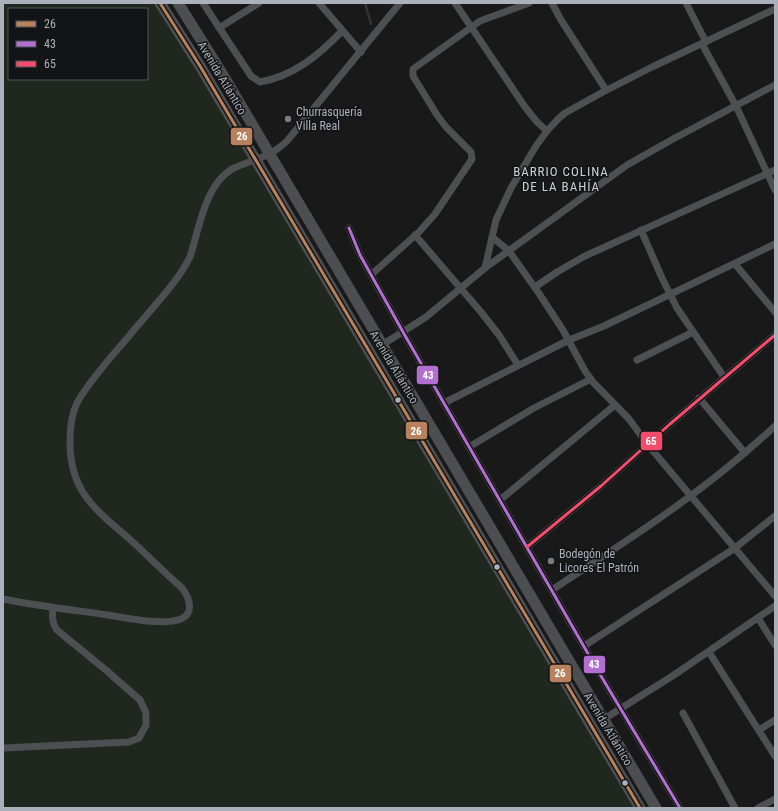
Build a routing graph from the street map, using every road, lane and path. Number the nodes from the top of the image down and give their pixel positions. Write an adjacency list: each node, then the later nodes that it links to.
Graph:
1 (160, 3): 22 (main road, Avenida Atlántico)
2 (178, 3): 21 (main road, Avenida Atlántico)
3 (203, 3): 13 (street)
4 (259, 3): 13 (street)
5 (319, 3): 14 (street)
6 (400, 3): 16 (street)
7 (455, 3): 12 (street)
8 (529, 3): 12 (street)
9 (552, 3): 18 (street)
10 (686, 3): 15 (street)
11 (775, 9): 15 (street)
12 (471, 26): 20 (street); 28 (street)
13 (219, 28): 14 (street)
14 (342, 31): 16 (street)
15 (704, 43): 18 (street); 19 (street)
16 (361, 52): 21 (street)
17 (775, 85): 19 (street)
18 (606, 90): 20 (street)
19 (736, 106): 24 (street); 31 (street)
20 (547, 131): 29 (street)
21 (269, 154): 22 (street); 43 (main road, Avenida Atlántico)
22 (256, 159): 64 (street); 77 (main road, Avenida Atlántico)
23 (775, 170): 24 (street)
24 (768, 174): 25 (street); 27 (street)
25 (775, 190)
26 (349, 228): 34 (street)
27 (641, 230): 35 (street); 37 (street)
28 (415, 235): 34 (street); 36 (street)
29 (492, 237): 31 (street); 33 (street)
30 (775, 244): 32 (street)
31 (509, 251): 33 (street); 35 (street)
32 (735, 264): 37 (street); 38 (street)
33 (485, 268): 36 (street)
34 (372, 274): 39 (street)
35 (534, 287): 42 (street)
36 (462, 288): 39 (street); 45 (street)
37 (670, 295): 40 (street); 42 (street)
38 (775, 312)
39 (403, 332): 43 (street); 49 (street)
40 (693, 332): 44 (street); 46 (street)
41 (775, 334): 46 (street)
42 (569, 340): 45 (street); 47 (street)
43 (382, 345): 71 (main road, Avenida Atlántico)
44 (637, 360)
45 (518, 365): 49 (street)
46 (724, 377): 48 (street)
47 (591, 379): 50 (street); 53 (street)
48 (699, 398): 52 (street); 54 (street)
49 (444, 403): 53 (street)
50 (615, 405): 52 (street); 56 (street)
51 (775, 426): 54 (street)
52 (648, 445): 55 (street); 58 (street)
53 (469, 446): 56 (street)
54 (745, 453): 55 (street)
55 (691, 496): 59 (street); 60 (street)
56 (500, 500): 58 (street)
57 (775, 516): 59 (street)
58 (527, 547): 60 (street)
59 (735, 548): 61 (street); 67 (street)
60 (552, 590): 67 (street)
61 (775, 596)
62 (3, 599): 64 (street)
63 (775, 606): 65 (street)
64 (53, 608): 74 (street)
65 (758, 618): 66 (street); 68 (street)
66 (775, 644)
67 (584, 646): 69 (street)
68 (710, 652): 69 (street); 73 (street)
69 (620, 708): 71 (street); 79 (street)
70 (683, 713): 80 (street)
71 (604, 719): 78 (main road, Avenida Atlántico)
72 (775, 720): 73 (street)
73 (759, 730): 75 (street)
74 (3, 748)
75 (775, 756)
76 (775, 798): 81 (street)
77 (640, 808)
78 (656, 808)
79 (680, 808)
80 (735, 808)
81 (758, 808)

